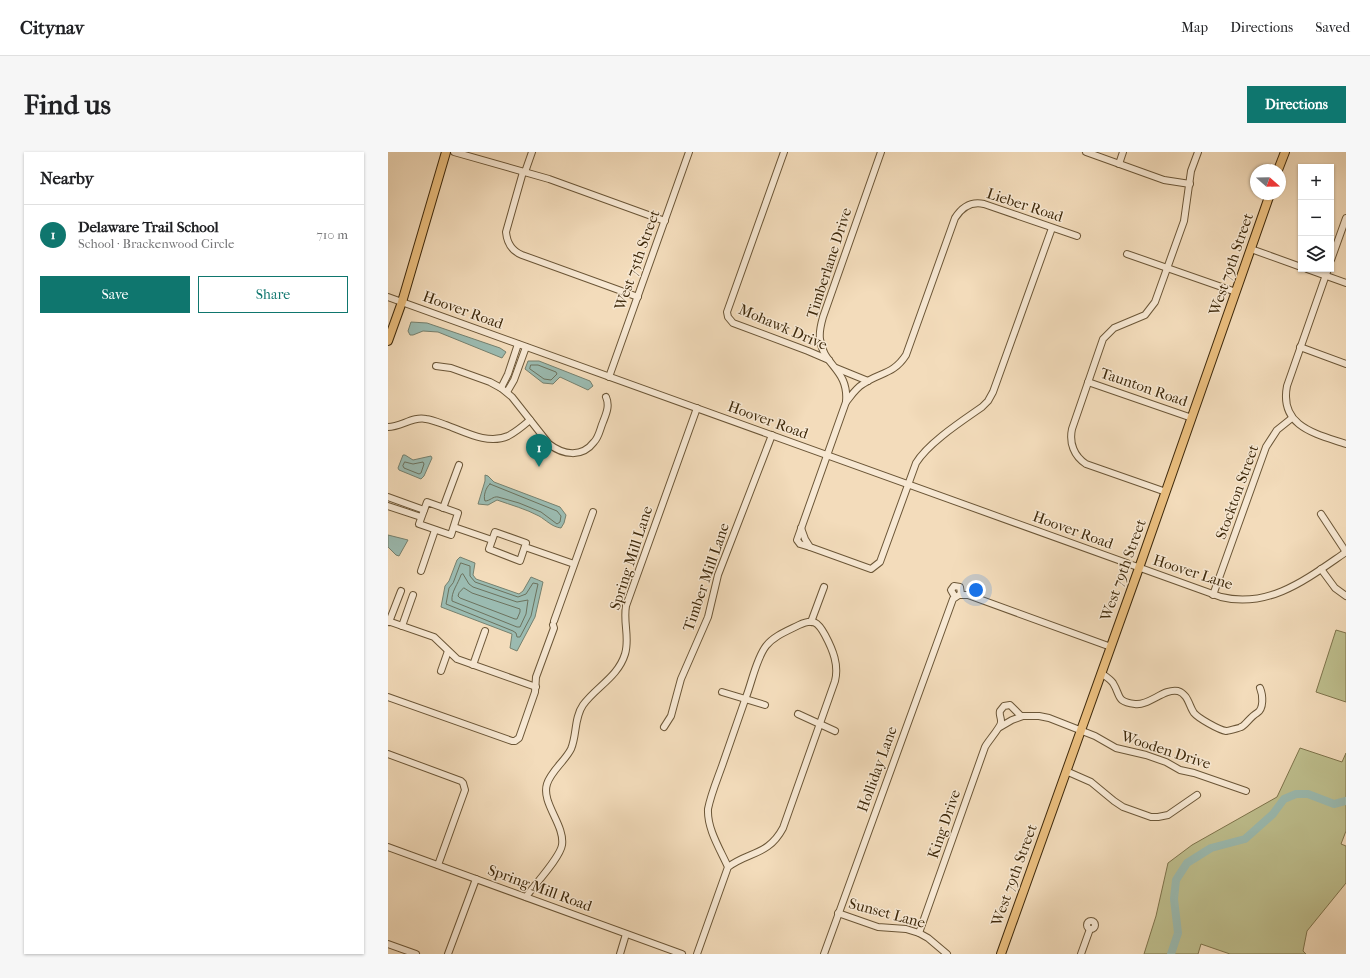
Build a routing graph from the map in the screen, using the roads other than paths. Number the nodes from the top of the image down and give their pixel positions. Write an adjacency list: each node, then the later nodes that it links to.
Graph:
1 (446, 152): 32 (main road)
2 (454, 152): 13 (street)
3 (532, 152): 13 (street)
4 (689, 152): 17 (street, West 75th Street)
5 (784, 152): 38 (street, Mohawk Drive)
6 (881, 152): 34 (street, Timberlane Drive)
7 (1086, 152): 11 (street)
8 (1123, 152): 11 (street)
9 (1198, 152): 14 (street)
10 (1285, 152): 12 (main road)
11 (1119, 164): 14 (street)
12 (1280, 164)
13 (524, 172): 17 (street); 31 (street)
14 (1190, 184): 24 (street)
15 (1268, 200): 20 (main road, West 79th Street)
16 (1346, 218): 21 (street)
17 (665, 221): 31 (street, West 75th Street)
18 (1052, 228): 19 (street, Lieber Road); 44 (street, Lieber Road); 59 (street)
19 (1077, 236)
20 (1251, 249): 23 (street); 29 (main road, West 79th Street)
21 (1334, 252)
22 (1127, 254): 24 (street)
23 (1298, 266)
24 (1168, 268): 29 (street); 45 (street)
25 (1315, 272): 27 (street)
26 (1327, 272): 27 (street)
27 (1325, 276): 28 (street); 37 (street)
28 (1346, 283)
29 (1236, 292): 51 (main road, West 79th Street)
30 (388, 297): 32 (street, Hoover Road)
31 (638, 297): 43 (street, West 75th Street)
32 (402, 302): 33 (main road); 35 (street, Hoover Road)
33 (388, 341)
34 (820, 341): 38 (street); 39 (street, Timberlane Drive)
35 (518, 344): 36 (street, Hoover Road); 46 (street)
36 (526, 346): 43 (street, Hoover Road); 47 (street)
37 (1300, 347): 40 (street); 52 (street)
38 (808, 351): 39 (street, Mohawk Drive)
39 (829, 360): 42 (street, Timberlane Drive)
40 (1346, 364)
41 (436, 366): 46 (street)
42 (836, 368): 44 (street); 49 (street, Timberlane Drive)
43 (609, 377): 50 (street, Hoover Road)
44 (868, 381): 49 (street)
45 (1088, 382): 51 (street, Taunton Road); 60 (street)
46 (501, 388): 47 (street)
47 (507, 392): 53 (street)
48 (606, 397): 53 (street)
49 (846, 402): 57 (street)
50 (697, 408): 55 (street, Hoover Road); 115 (street, Spring Mill Lane)
51 (1192, 418): 60 (main road, West 79th Street)
52 (1292, 418): 56 (street); 83 (street, Stockton Street)
53 (530, 420): 54 (street)
54 (388, 427)
55 (772, 436): 57 (street, Hoover Road); 103 (street, Timber Mill Lane)
56 (1346, 444)
57 (828, 456): 59 (street, Hoover Road); 69 (street)
58 (458, 465): 63 (street)
59 (909, 485): 73 (street); 76 (street, Hoover Road)
60 (1166, 492): 76 (main road, West 79th Street)
61 (388, 497): 64 (street)
62 (388, 506): 67 (street)
63 (443, 508): 64 (street); 68 (street)
64 (424, 510): 67 (street)
65 (593, 512): 75 (street)
66 (1321, 514): 74 (street)
67 (421, 518): 70 (street)
68 (454, 527): 70 (street); 71 (street)
69 (802, 528): 73 (street); 73 (street)
70 (435, 530): 78 (street)
71 (492, 540): 72 (street); 72 (street)
72 (525, 547): 75 (street)
73 (810, 547)
74 (1346, 552): 77 (street, Hoover Lane)
75 (574, 564): 94 (street)
76 (1139, 568): 83 (street, Hoover Lane); 89 (main road, West 79th Street)
77 (1321, 569): 83 (street, Hoover Lane); 84 (street)
78 (420, 571)
79 (824, 587): 86 (street)
80 (401, 591): 85 (street)
81 (413, 595): 87 (street)
82 (958, 595): 82 (street); 89 (street); 116 (street, Holliday Lane)
83 (1214, 595)
84 (1346, 596)
85 (389, 621): 87 (street)
86 (812, 622): 98 (street); 102 (street)
87 (402, 626): 90 (street)
88 (485, 631): 91 (street)
89 (1111, 646): 93 (main road, West 79th Street)
90 (448, 651): 91 (street); 92 (street)
91 (473, 665): 94 (street)
92 (441, 671)
93 (1101, 673): 95 (street); 105 (main road, West 79th Street)
94 (536, 687): 97 (street)
95 (1260, 688)
96 (722, 692): 98 (street)
97 (388, 697)
98 (746, 699): 99 (street); 113 (street)
99 (765, 705)
100 (798, 714): 102 (street)
101 (1023, 716): 104 (street, King Drive); 104 (street); 105 (street, King Drive)
102 (819, 724): 106 (street); 113 (street)
103 (664, 727)
104 (1000, 727): 118 (street, King Drive)
105 (1081, 730): 108 (main road, West 79th Street); 109 (street, Wooden Drive)
106 (835, 731)
107 (388, 754): 112 (street)
108 (1066, 771): 110 (street); 128 (main road, West 79th Street)
109 (1246, 791)
110 (1196, 795)
111 (388, 847): 112 (street, Spring Mill Road)
112 (438, 865): 114 (street, Spring Mill Road)
113 (728, 867): 125 (street)
114 (476, 879): 115 (street, Spring Mill Road); 122 (street)
115 (526, 897): 119 (street, Spring Mill Road)
116 (838, 913): 118 (street, Sunset Lane); 126 (street, Holliday Lane)
117 (1090, 929): 129 (street)
118 (919, 933): 127 (street, Sunset Lane)
119 (626, 934): 123 (street); 124 (street, Spring Mill Road)
120 (388, 944): 121 (street)
121 (416, 954)
122 (448, 954)
123 (620, 954)
124 (682, 954)
125 (697, 954)
126 (824, 954)
127 (947, 954)
128 (1000, 954)
129 (1081, 954)

